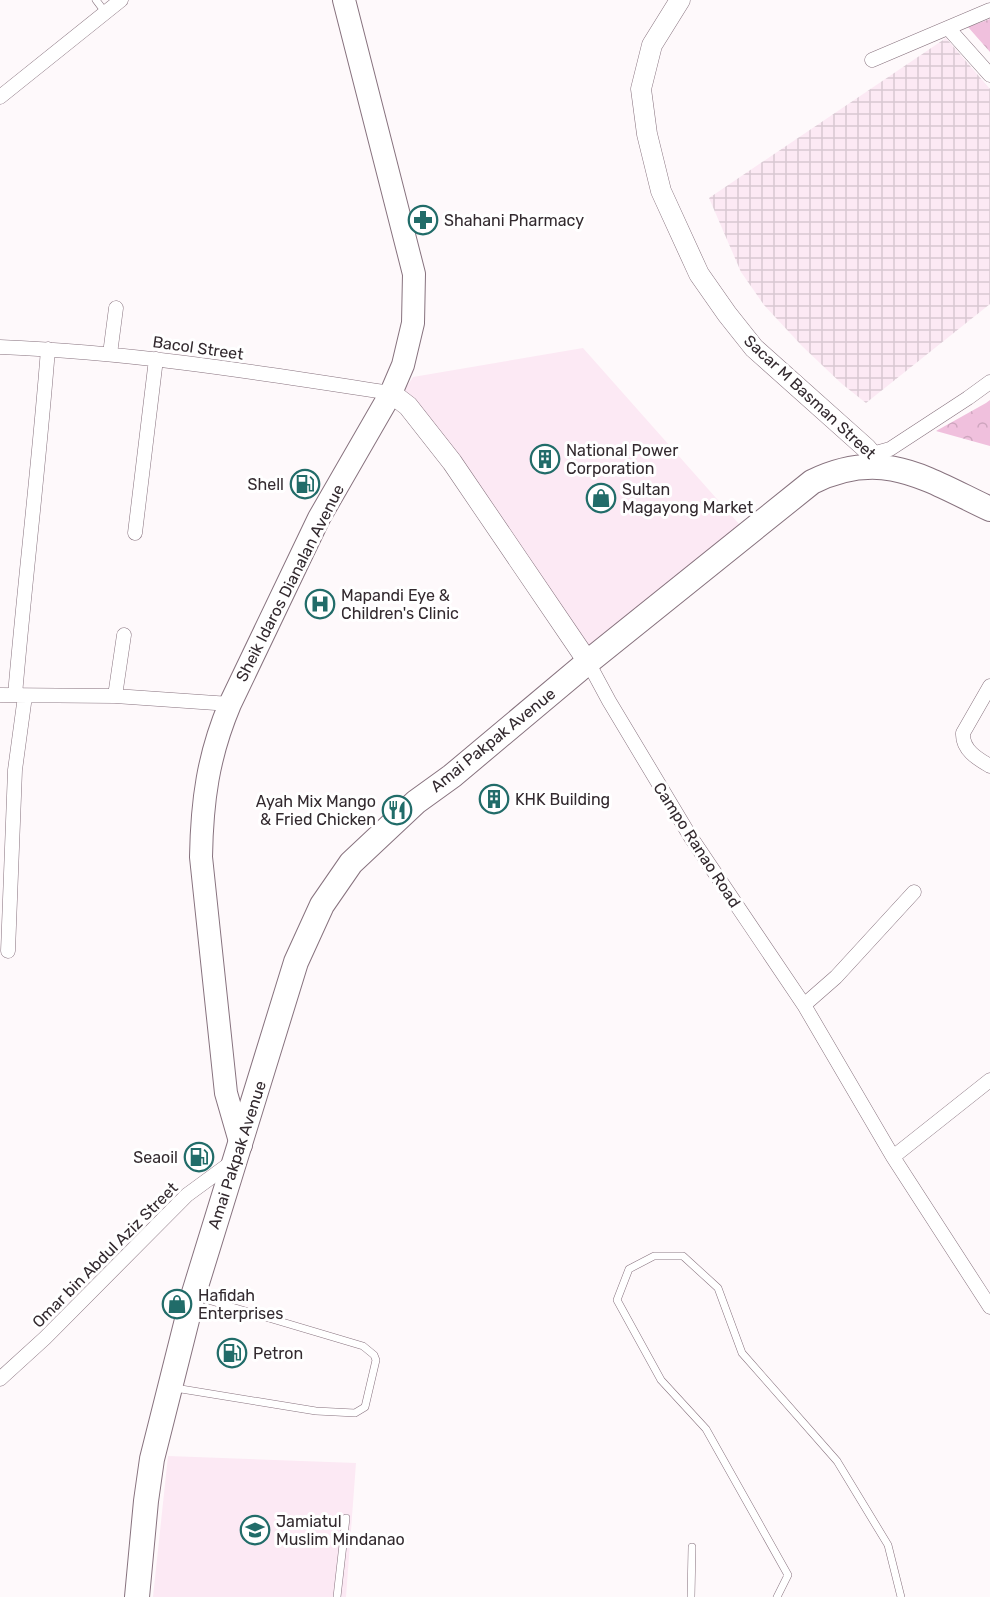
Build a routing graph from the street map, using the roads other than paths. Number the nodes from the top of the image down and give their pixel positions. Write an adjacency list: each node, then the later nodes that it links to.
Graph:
1 (96, 0): 6 (lane)
2 (121, 0): 6 (street)
3 (344, 0): 17 (main road, Sheik Idaros Dianalan Avenue)
4 (680, 0): 18 (main road, Sacar M Basman Street)
5 (990, 10): 7 (street)
6 (105, 12): 10 (street)
7 (948, 28): 8 (street); 9 (street)
8 (872, 60)
9 (990, 75)
10 (0, 97)
11 (116, 308): 14 (street)
12 (0, 347): 13 (street, Bacol Street)
13 (48, 349): 14 (street, Bacol Street); 25 (street)
14 (110, 354): 15 (street, Bacol Street)
15 (156, 359): 17 (street, Bacol Street); 20 (street)
16 (990, 382): 18 (street)
17 (391, 393): 22 (main road, Campo Ranao Road); 27 (main road, Sheik Idaros Dianalan Avenue)
18 (877, 460): 19 (highway, Amai Pakpak Avenue); 22 (highway, Amai Pakpak Avenue)
19 (990, 509)
20 (135, 533)
21 (124, 635): 26 (street)
22 (588, 662): 31 (street, Campo Ranao Road); 33 (highway, Amai Pakpak Avenue)
23 (990, 686): 28 (street)
24 (0, 695): 25 (street)
25 (20, 695): 26 (street); 30 (street)
26 (115, 696): 27 (street)
27 (230, 704): 33 (main road, Sheik Idaros Dianalan Avenue)
28 (990, 766)
29 (914, 892): 31 (street)
30 (8, 951)
31 (804, 1005): 34 (street, Campo Ranao Road)
32 (990, 1080): 34 (street)
33 (239, 1152): 35 (highway, Amai Pakpak Avenue); 37 (street, Omar bin Abdul Aziz Street)
34 (893, 1157): 36 (street, Campo Ranao Road)
35 (193, 1296): 38 (highway, Amai Pakpak Avenue); 38 (lane)
36 (990, 1307)
37 (0, 1379)
38 (170, 1387): 41 (highway, Amai Pakpak Avenue)
39 (346, 1518): 42 (lane)
40 (692, 1547): 43 (lane)
41 (138, 1597)
42 (337, 1597)
43 (691, 1597)
44 (777, 1597): 45 (lane)
45 (901, 1597)

